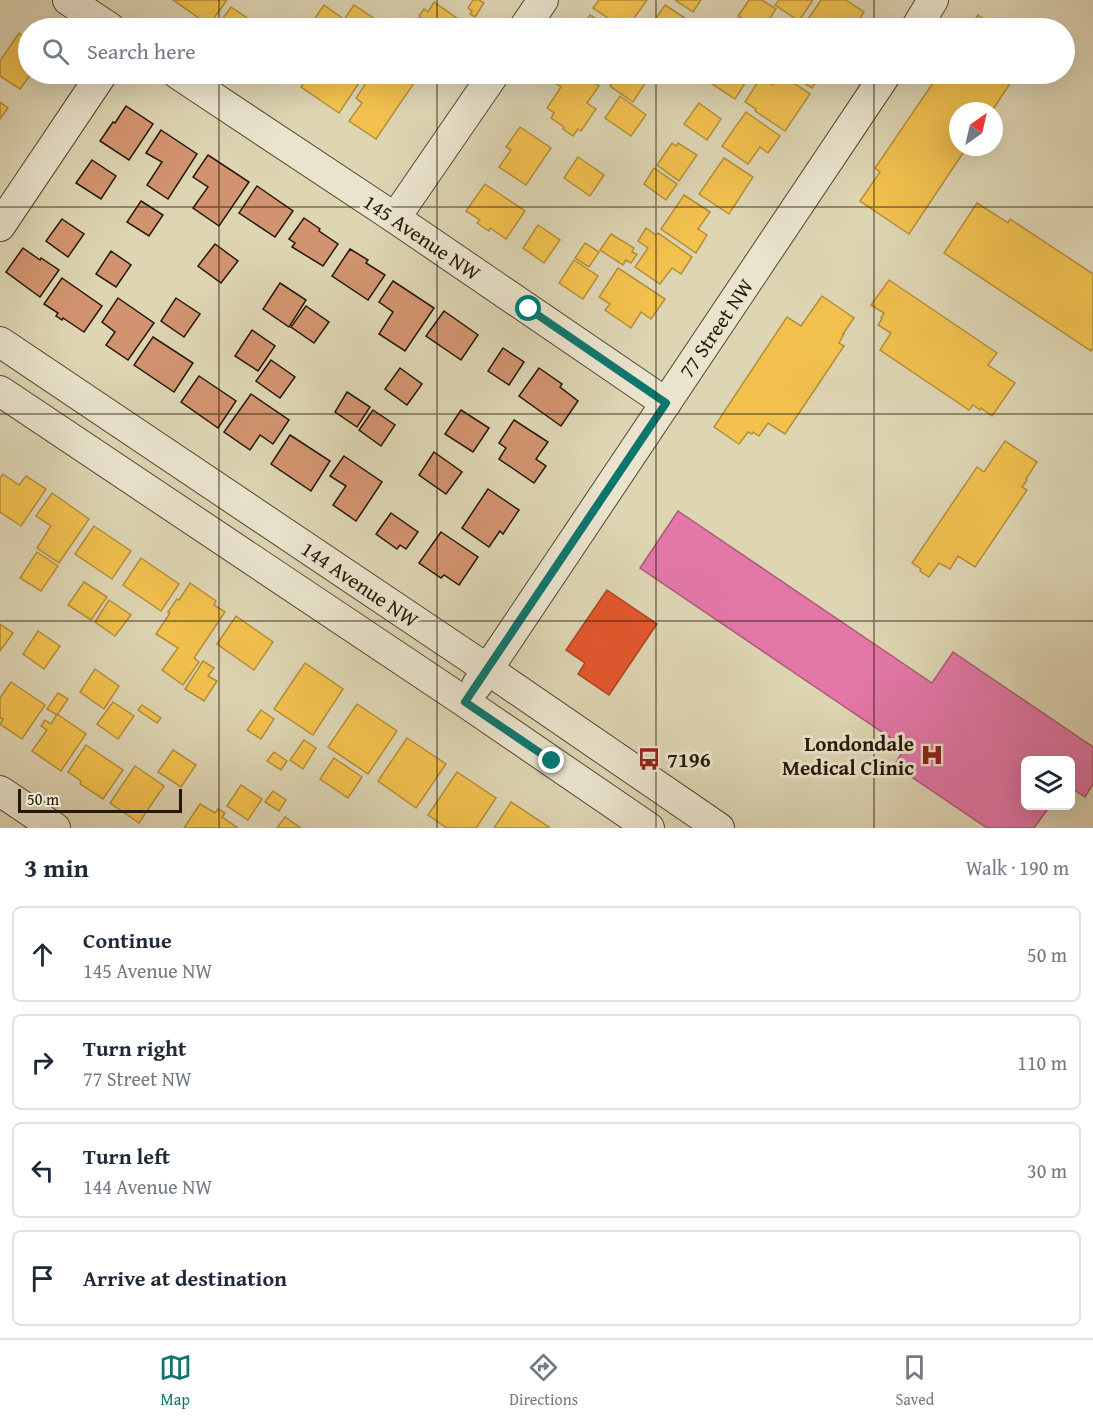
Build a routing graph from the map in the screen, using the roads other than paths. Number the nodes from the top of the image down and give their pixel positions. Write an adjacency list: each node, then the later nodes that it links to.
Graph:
1 (68, 0): 4 (street)
2 (543, 0): 5 (street)
3 (933, 0): 6 (street)
4 (95, 18)
5 (531, 18)
6 (922, 18)
7 (95, 84): 12 (street)
8 (193, 84): 11 (street, 145 Avenue NW)
9 (487, 84): 11 (street)
10 (879, 84): 15 (street, 77 Street NW)
11 (395, 218): 15 (street, 145 Avenue NW)
12 (0, 226)
13 (0, 342): 16 (street, 144 Avenue NW)
14 (0, 391): 17 (street, 144 Avenue NW)
15 (666, 403): 16 (street, 77 Street NW)
16 (487, 669): 17 (street, 77 Street NW); 21 (street, 144 Avenue NW)
17 (465, 702): 20 (street, 144 Avenue NW)
18 (2, 798): 19 (street)
19 (55, 828)
20 (649, 828)
21 (719, 828)

